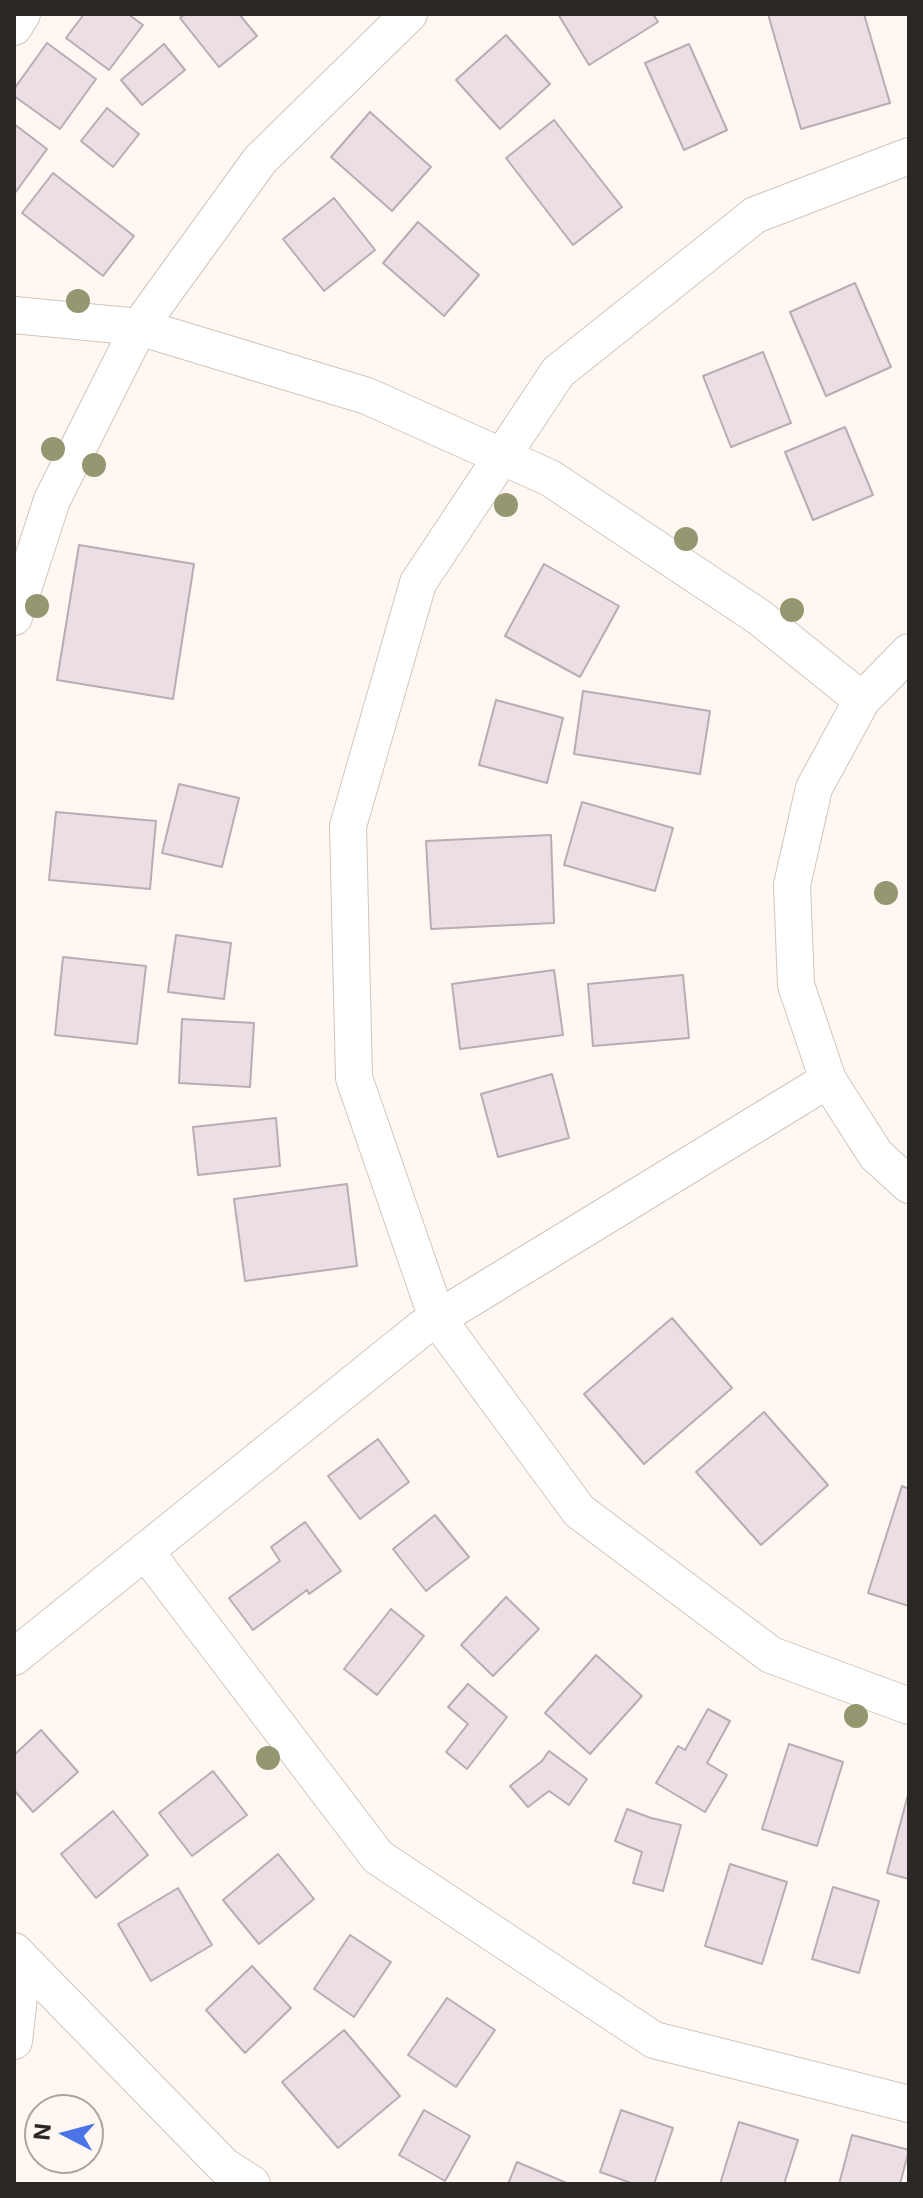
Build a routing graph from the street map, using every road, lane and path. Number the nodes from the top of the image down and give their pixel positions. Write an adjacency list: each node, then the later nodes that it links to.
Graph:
1 (22, 14): 3 (street)
2 (409, 14): 6 (street)
3 (14, 27)
4 (909, 156): 7 (street)
5 (14, 315): 6 (street)
6 (139, 327): 7 (street); 8 (street)
7 (502, 456): 10 (street); 13 (street)
8 (14, 617)
9 (909, 652): 10 (street)
10 (862, 700): 11 (street)
11 (828, 1080): 12 (street); 13 (street)
12 (909, 1185)
13 (437, 1318): 14 (street); 16 (street)
14 (145, 1551): 15 (street); 19 (street)
15 (14, 1657)
16 (909, 1706)
17 (19, 1956): 18 (street); 20 (street)
18 (14, 2041)
19 (909, 2104)
20 (252, 2184)

